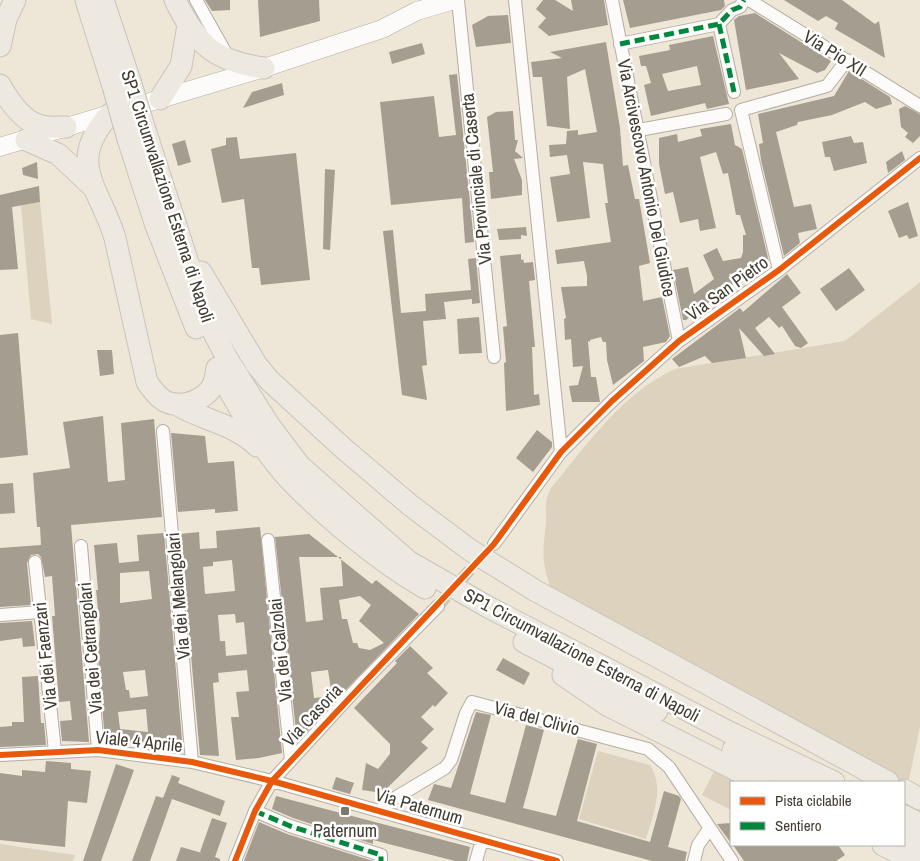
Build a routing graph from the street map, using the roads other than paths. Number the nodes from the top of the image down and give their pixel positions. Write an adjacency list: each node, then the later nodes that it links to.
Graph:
1 (15, 0): 17 (highway)
2 (78, 0): 18 (highway)
3 (86, 0): 18 (highway, SP1 Circumvallazione Esterna di Napoli)
4 (103, 0): 18 (highway, SP1 Circumvallazione Esterna di Napoli)
5 (115, 0): 18 (highway)
6 (181, 0): 15 (highway); 20 (street)
7 (454, 0): 13 (main road)
8 (458, 0): 38 (street, Via Provinciale di Caserta)
9 (515, 0): 42 (street)
10 (612, 0): 16 (street, Via Arcivescovo Antonio Del Giudice)
11 (744, 0): 14 (street, Via Arcivescovo Antonio Del Giudice)
12 (749, 0): 19 (street, Via Pio XII)
13 (416, 6): 21 (main road)
14 (719, 24): 16 (street, Via Arcivescovo Antonio Del Giudice); 23 (street)
15 (188, 25): 20 (highway); 24 (highway)
16 (620, 44): 29 (street, Via Arcivescovo Antonio Del Giudice)
17 (0, 46)
18 (110, 48): 30 (highway, SP1 Circumvallazione Esterna di Napoli, bridge)
19 (847, 60): 25 (street, Via Pio XII); 36 (street)
20 (230, 61): 21 (highway)
21 (264, 68): 24 (main road)
22 (0, 86): 28 (highway)
23 (734, 92)
24 (160, 99): 26 (main road)
25 (920, 106)
26 (110, 114): 28 (main road); 34 (highway)
27 (726, 114): 29 (street)
28 (66, 128): 31 (main road)
29 (639, 130): 37 (street, Via Arcivescovo Antonio Del Giudice)
30 (137, 136): 35 (highway, SP1 Circumvallazione Esterna di Napoli); 39 (highway, SP1 Circumvallazione Esterna di Napoli)
31 (26, 140): 32 (main road); 34 (highway)
32 (0, 147)
33 (920, 158): 36 (street, Via San Pietro)
34 (92, 186): 40 (highway)
35 (171, 216): 52 (highway, SP1 Circumvallazione Esterna di Napoli); 62 (highway)
36 (778, 270): 37 (street, Via San Pietro)
37 (679, 340): 42 (street, Via San Pietro)
38 (494, 358)
39 (217, 368): 40 (highway); 43 (highway, SP1 Circumvallazione Esterna di Napoli)
40 (176, 404): 43 (highway)
41 (163, 431): 57 (street, Via dei Melangolari)
42 (561, 452): 45 (street)
43 (275, 461): 51 (highway, SP1 Circumvallazione Esterna di Napoli)
44 (268, 540): 56 (street, Via dei Calzolai)
45 (494, 544)
46 (81, 546): 54 (street, Via dei Cetrangolari)
47 (35, 562): 49 (street, Via dei Faenzari)
48 (438, 606): 56 (street, Via Casoria)
49 (40, 612): 50 (street); 53 (street, Via dei Faenzari)
50 (0, 615)
51 (518, 639): 52 (highway, SP1 Circumvallazione Esterna di Napoli); 59 (highway)
52 (670, 710): 60 (highway, SP1 Circumvallazione Esterna di Napoli); 61 (highway, SP1 Circumvallazione Esterna di Napoli)
53 (56, 750): 54 (street, Viale 4 Aprile); 55 (street, Viale 4 Aprile)
54 (98, 750): 57 (street, Viale 4 Aprile)
55 (0, 755)
56 (291, 760): 58 (street, Via Casoria)
57 (192, 762): 58 (street, Viale 4 Aprile)
58 (272, 781): 65 (street, Via Casoria); 66 (street, Via Paternum)
59 (758, 781)
60 (796, 781)
61 (832, 781)
62 (886, 781)
63 (905, 791): 64 (highway)
64 (920, 799)
65 (255, 811): 74 (street, Via Casoria); 75 (street)
66 (380, 811): 69 (street, Via del Clivio); 71 (street, Via Paternum)
67 (905, 816): 68 (highway)
68 (920, 824)
69 (709, 829): 78 (street); 79 (street, Via del Clivio)
70 (905, 834): 72 (highway)
71 (482, 840): 76 (street); 77 (street, Via Paternum)
72 (920, 842)
73 (885, 846): 80 (highway)
74 (235, 861)
75 (381, 861)
76 (476, 861)
77 (557, 861)
78 (694, 861)
79 (732, 861)
80 (915, 861)

